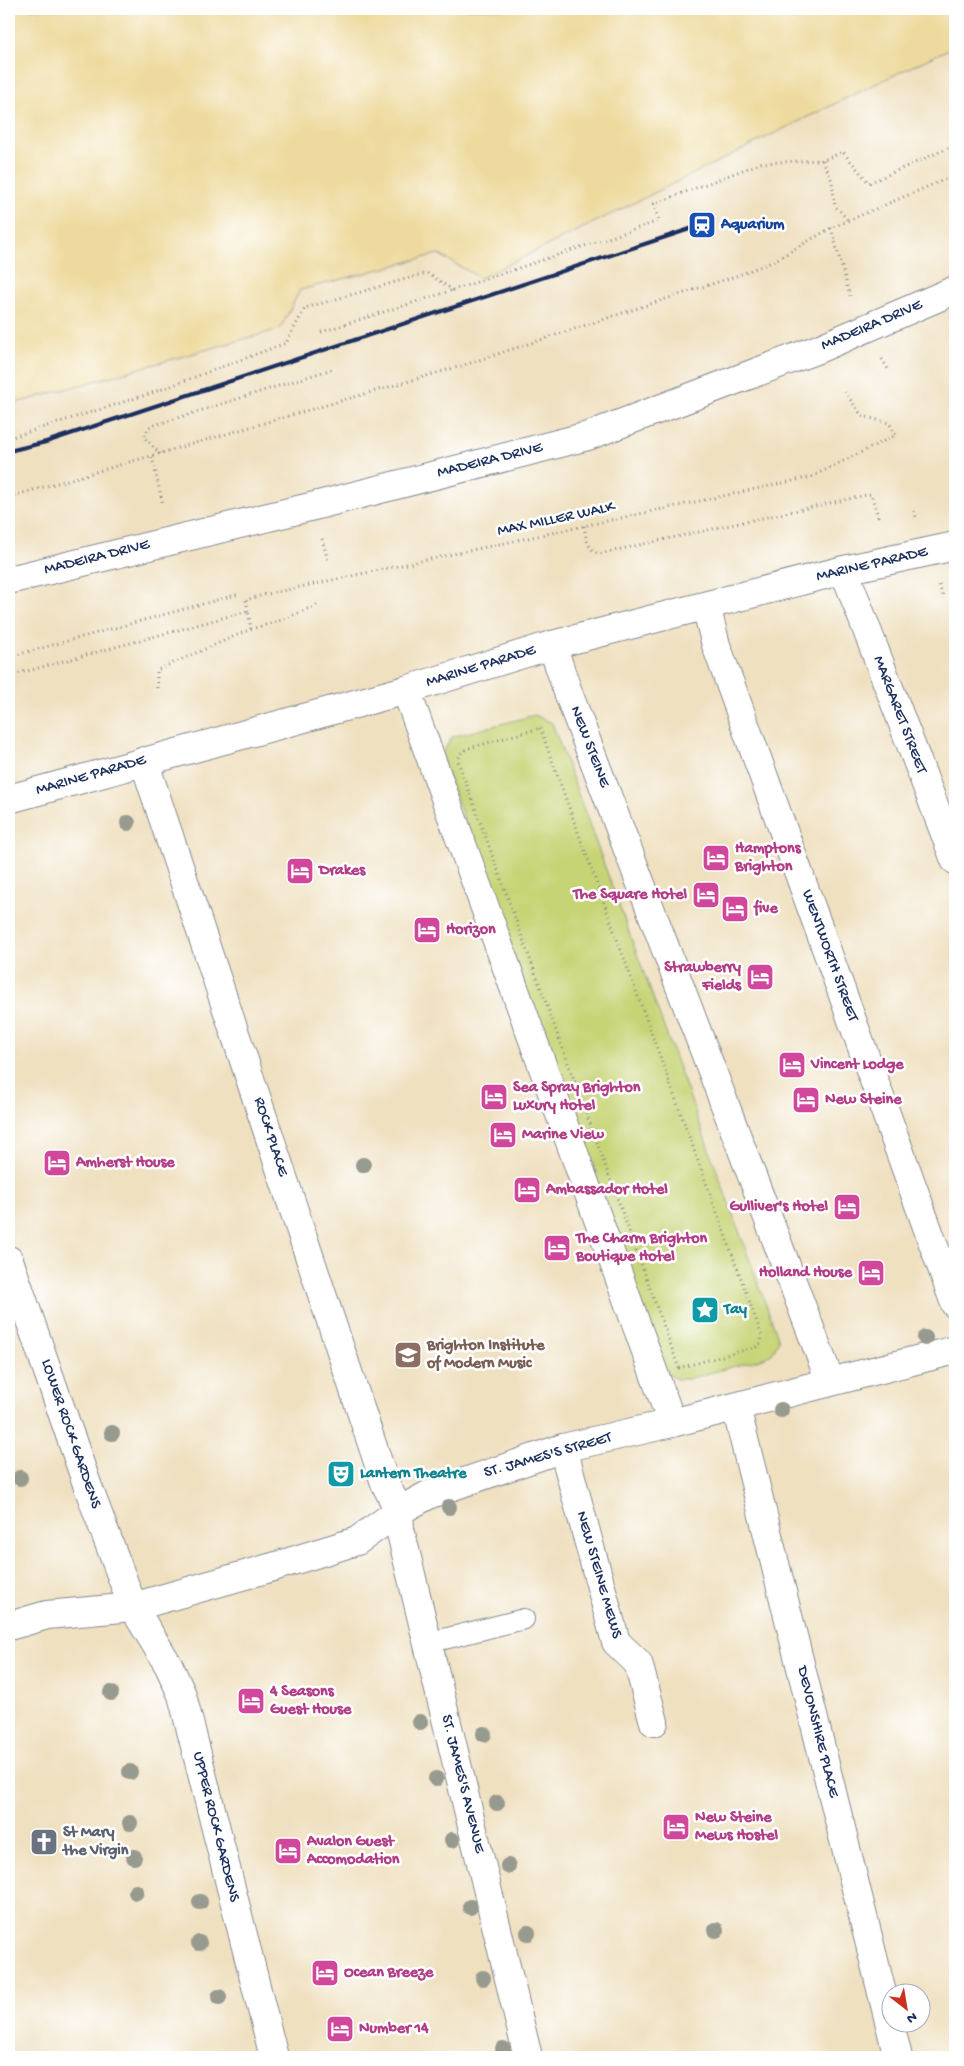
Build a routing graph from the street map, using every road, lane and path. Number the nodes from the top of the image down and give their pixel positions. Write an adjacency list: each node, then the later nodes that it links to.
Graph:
1 (955, 145): 2 (path)
2 (823, 160): 4 (path); 5 (path)
3 (955, 175): 4 (path)
4 (849, 221): 11 (path)
5 (453, 290): 7 (path); 10 (path)
6 (955, 290): 19 (street, MADEIRA DRIVE)
7 (321, 332)
8 (332, 369): 11 (path)
9 (844, 392): 14 (path, MAX MILLER WALK)
10 (9, 438)
11 (160, 454): 12 (path)
12 (9, 497)
13 (879, 519): 14 (path)
14 (584, 526): 23 (path, MAX MILLER WALK)
15 (321, 533): 17 (path)
16 (955, 546): 18 (street, MARINE PARADE)
17 (328, 561)
18 (844, 570): 22 (street, MARINE PARADE); 32 (street, MARGARET STREET)
19 (9, 580)
20 (239, 594): 26 (path)
21 (319, 604): 24 (path)
22 (706, 606): 25 (street, MARINE PARADE); 34 (street, WENTWORTH STREET)
23 (248, 611): 24 (path); 27 (path)
24 (251, 630): 28 (path)
25 (552, 645): 29 (street, MARINE PARADE); 37 (street, NEW STEINE)
26 (9, 657)
27 (9, 676)
28 (157, 688)
29 (406, 690): 30 (street, MARINE PARADE); 39 (street)
30 (144, 761): 31 (street, MARINE PARADE); 41 (street, ROCK PLACE)
31 (9, 799)
32 (955, 860)
33 (9, 1260): 42 (street, LOWER ROCK GARDENS)
34 (955, 1304)
35 (762, 1336): 35 (path)
36 (955, 1350): 37 (street, ST. JAMES'S STREET)
37 (830, 1381): 38 (street, ST. JAMES'S STREET)
38 (736, 1407): 39 (street, ST. JAMES'S STREET); 49 (street, DEVONSHIRE PLACE)
39 (672, 1423): 40 (street, ST. JAMES'S STREET)
40 (563, 1448): 41 (street, ST. JAMES'S STREET); 46 (street, NEW STEINE MEWS)
41 (399, 1511): 42 (street, ST. JAMES'S STREET); 45 (street, ST. JAMES'S AVENUE)
42 (133, 1607): 44 (street, ST. JAMES'S STREET); 47 (street, UPPER ROCK GARDENS)
43 (524, 1620): 45 (lane)
44 (9, 1626)
45 (428, 1643): 48 (street, ST. JAMES'S AVENUE)
46 (654, 1722)
47 (274, 2057)
48 (528, 2057)
49 (898, 2057)

